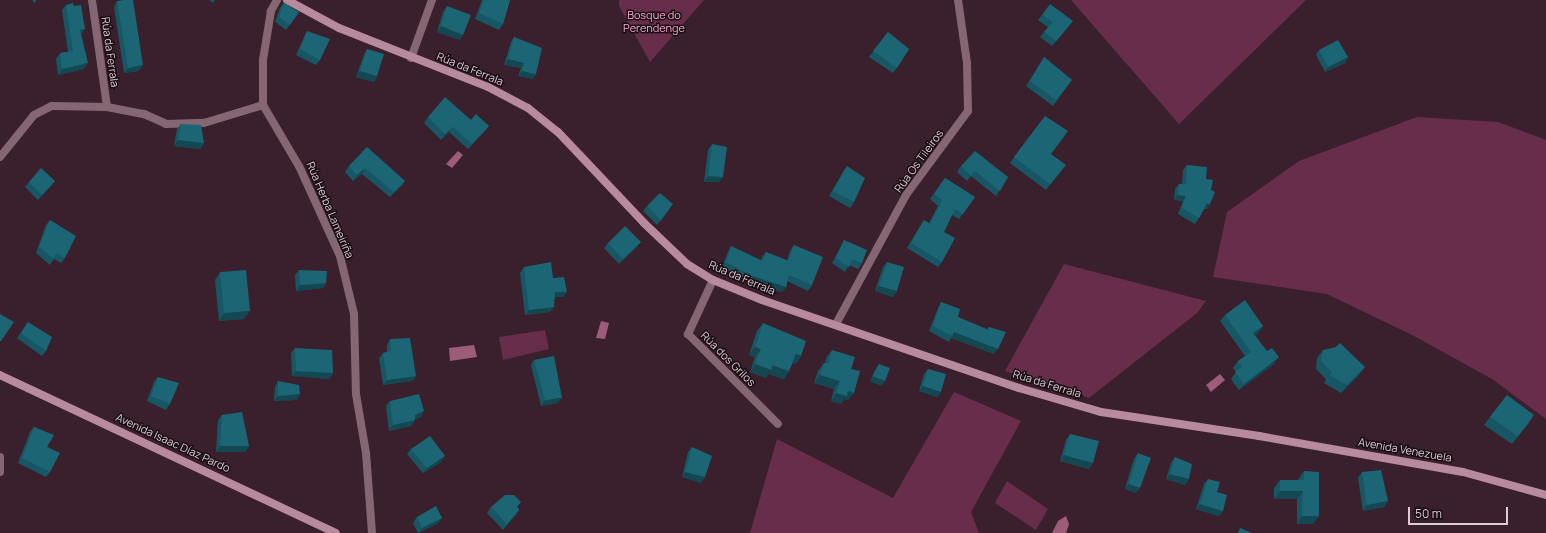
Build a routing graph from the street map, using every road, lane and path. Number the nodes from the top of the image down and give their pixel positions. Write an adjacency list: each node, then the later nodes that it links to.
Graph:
1 (92, 0): 8 (street, Rúa da Ferrala)
2 (277, 0): 7 (street)
3 (287, 0): 6 (street, Rúa da Ferrala)
4 (432, 0): 6 (street)
5 (958, 0): 11 (street, Rúa Os Tileiros)
6 (411, 58): 10 (street, Rúa da Ferrala)
7 (263, 105): 8 (street); 19 (street, Rúa Herba Lameiriña)
8 (107, 107): 9 (street)
9 (0, 158)
10 (713, 280): 11 (street, Rúa da Ferrala); 13 (street, Rúa dos Grilos)
11 (836, 324): 14 (street, Rúa da Ferrala)
12 (0, 375): 18 (street, Avenida Isaac Díaz Pardo)
13 (778, 424)
14 (1259, 436): 17 (street, Avenida Venezuela)
15 (0, 457): 16 (street)
16 (0, 472)
17 (1546, 495)
18 (336, 533)
19 (372, 533)

